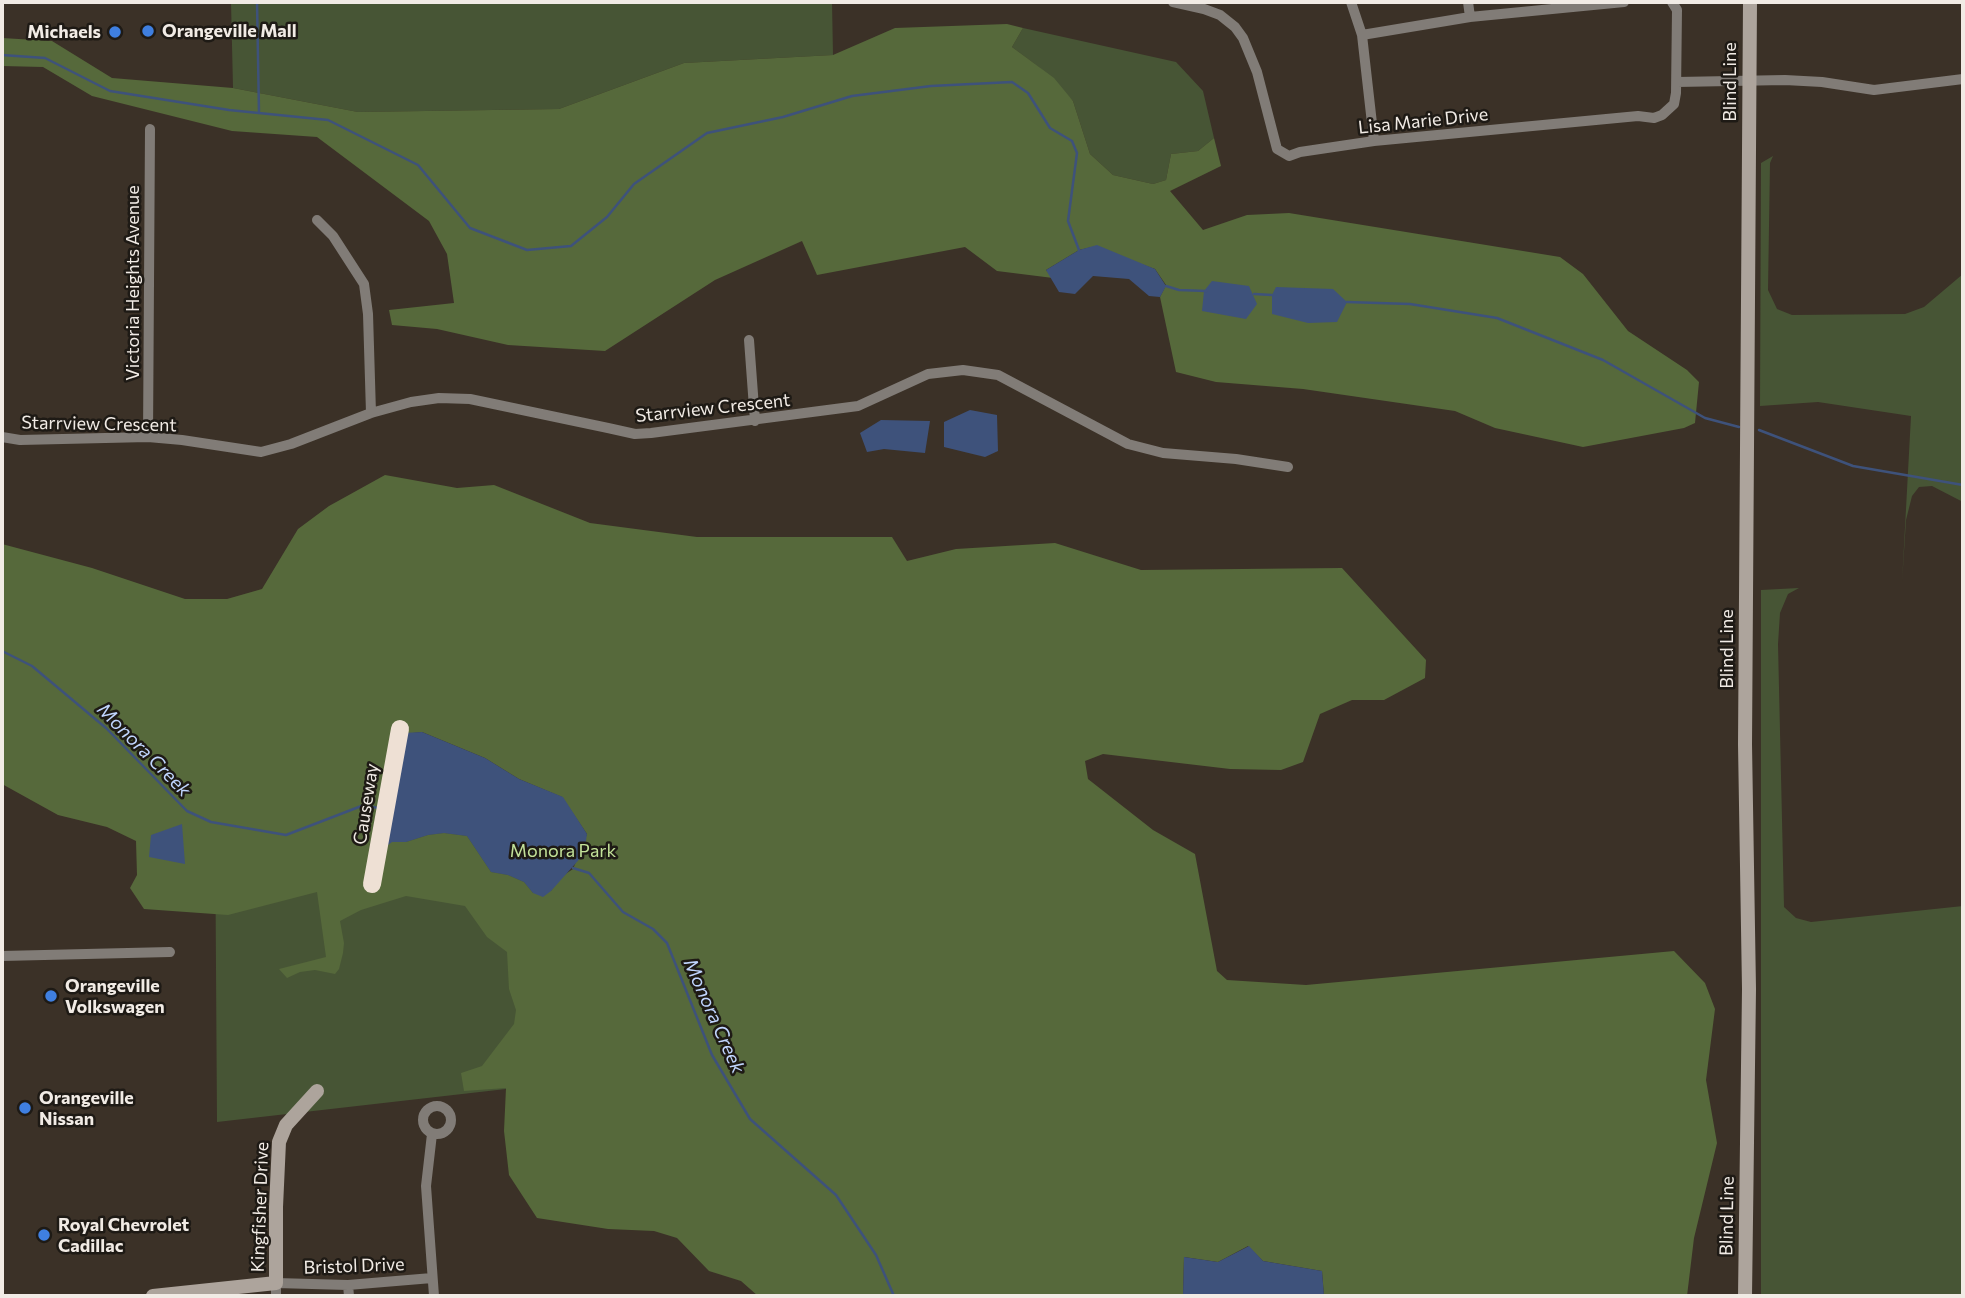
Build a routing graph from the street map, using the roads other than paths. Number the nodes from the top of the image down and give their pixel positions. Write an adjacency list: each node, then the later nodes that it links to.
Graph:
1 (1173, 2): 13 (street, Lisa Marie Drive)
2 (1351, 2): 8 (street)
3 (1468, 2): 7 (street)
4 (1624, 2): 7 (street)
5 (1672, 2): 11 (street)
6 (1750, 2): 10 (street, Blind Line)
7 (1471, 17): 8 (street)
8 (1362, 35): 13 (street)
9 (1963, 79): 10 (street)
10 (1749, 81): 11 (street); 33 (street, Blind Line)
11 (1677, 82): 13 (street, Lisa Marie Drive)
12 (150, 129): 19 (street, Victoria Heights Avenue)
13 (1374, 141)
14 (317, 220): 16 (street)
15 (749, 340): 17 (street)
16 (371, 413): 17 (street, Starrview Crescent); 19 (street, Starrview Crescent)
17 (755, 421): 20 (street, Starrview Crescent)
18 (2, 437): 19 (street, Starrview Crescent)
19 (148, 438)
20 (1288, 467)
21 (400, 729): 22 (highway, Causeway)
22 (372, 884)
23 (170, 952): 24 (street)
24 (2, 956)
25 (317, 1091): 29 (street, Kingfisher Drive)
26 (432, 1133): 27 (street)
27 (432, 1278): 28 (street, Bristol Drive); 32 (street)
28 (348, 1285): 29 (street, Bristol Drive); 31 (street)
29 (276, 1290): 30 (street)
30 (153, 1296)
31 (349, 1296)
32 (434, 1296)
33 (1745, 1296)

